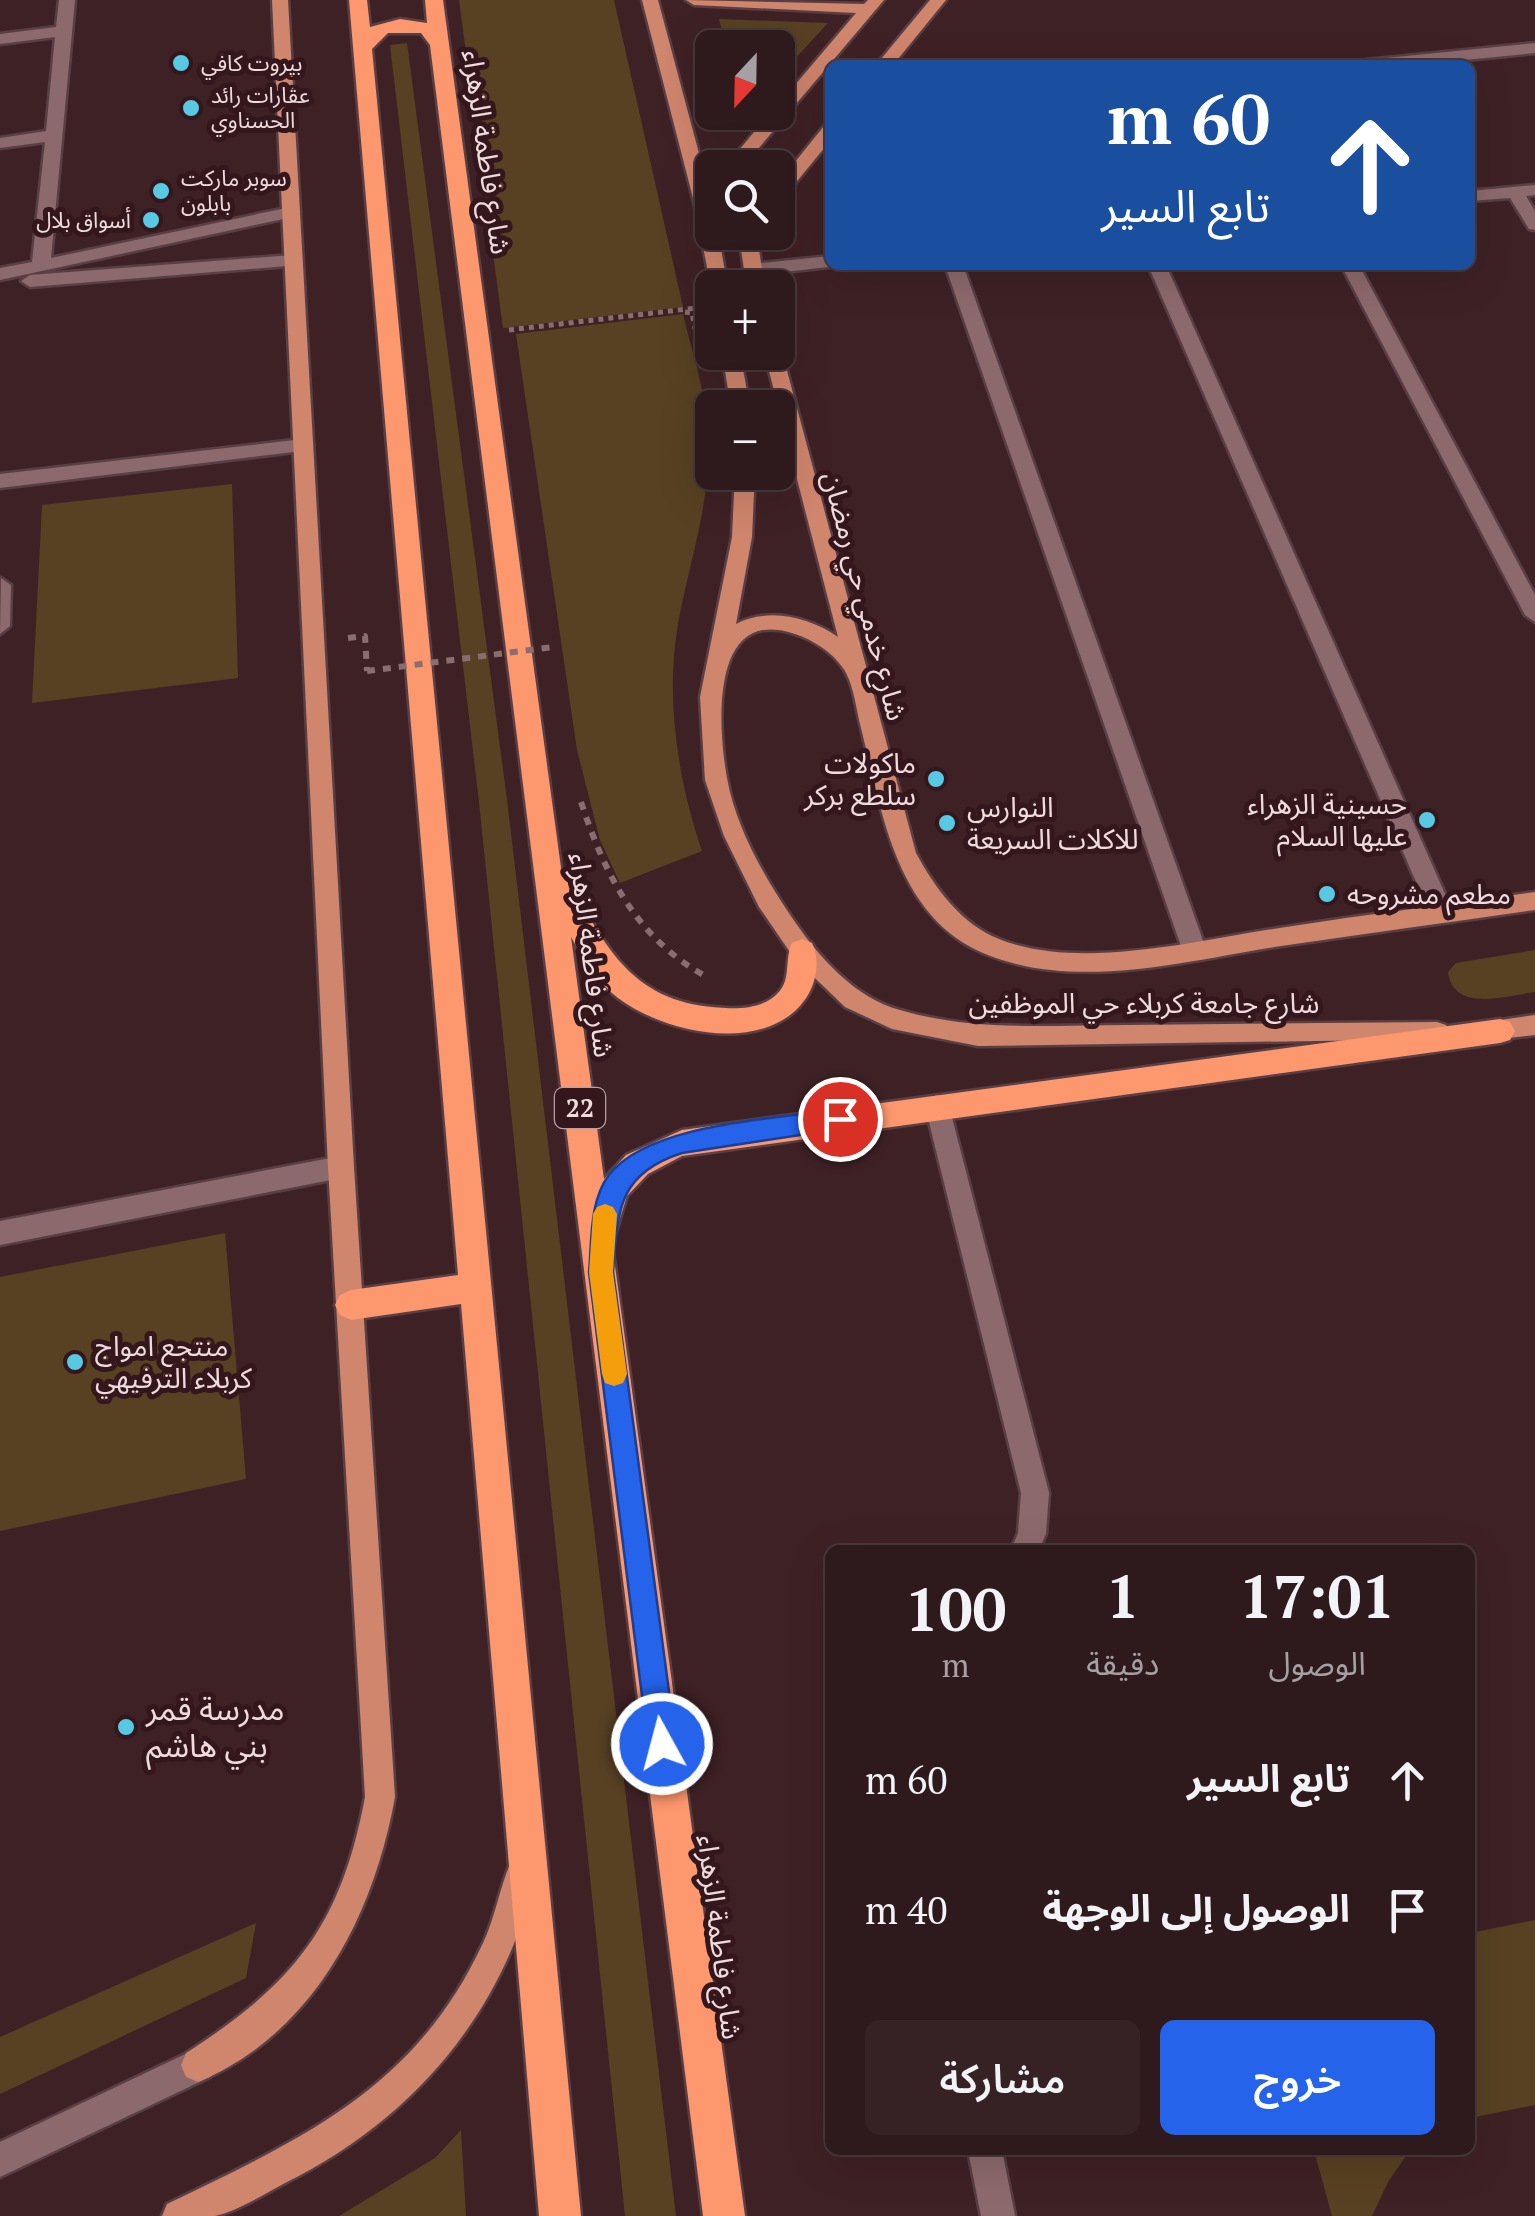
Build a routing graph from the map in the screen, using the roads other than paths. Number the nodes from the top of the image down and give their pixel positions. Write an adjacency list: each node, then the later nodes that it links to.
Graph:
1 (67, 0): 10 (street)
2 (280, 0): 26 (main road)
3 (358, 0): 13 (highway)
4 (434, 0): 12 (highway, شارع فاطمة الزهراء / 22)
5 (650, 0): 21 (main road)
6 (694, 0): 8 (main road)
7 (938, 0): 15 (main road)
8 (740, 2): 9 (main road)
9 (872, 4): 20 (main road)
10 (64, 30): 11 (street); 17 (street)
11 (0, 38)
12 (439, 43): 13 (highway); 48 (highway, شارع فاطمة الزهراء / 22)
13 (363, 48): 59 (highway)
14 (1535, 48): 16 (street)
15 (888, 60)
16 (1416, 60)
17 (55, 135): 19 (street); 31 (street)
18 (825, 136): 22 (main road)
19 (0, 143)
20 (747, 150)
21 (695, 152)
22 (795, 172)
23 (1535, 190): 24 (street)
24 (1515, 192): 25 (street); 28 (street)
25 (1475, 196)
26 (290, 212): 27 (street); 29 (main road)
27 (244, 222): 31 (street); 32 (street)
28 (1535, 225)
29 (293, 261): 32 (street); 40 (main road)
30 (825, 263): 33 (street)
31 (41, 265): 37 (street)
32 (244, 265): 38 (street)
33 (794, 270)
34 (956, 270): 51 (street)
35 (1159, 270): 50 (street)
36 (1353, 270): 44 (street)
37 (0, 274)
38 (0, 283)
39 (778, 370): 46 (main road, شارع خدمي حي رمضان)
40 (303, 445): 41 (street); 56 (main road)
41 (0, 481)
42 (744, 490): 47 (main road, شارع جامعة كربلاء حي الموظفين)
43 (1, 585): 45 (street)
44 (1535, 615)
45 (0, 626)
46 (856, 669): 47 (main road); 51 (main road, شارع خدمي حي رمضان)
47 (712, 677): 52 (main road, شارع جامعة كربلاء حي الموظفين)
48 (548, 864): 52 (highway); 58 (highway, شارع فاطمة الزهراء / 22)
49 (1535, 901): 50 (main road, شارع جامعة كربلاء حي الموظفين)
50 (1442, 914): 51 (main road, شارع جامعة كربلاء حي الموظفين)
51 (1194, 950)
52 (802, 951): 54 (main road, شارع جامعة كربلاء حي الموظفين)
53 (1535, 1026): 54 (main road, شارع جامعة كربلاء حي الموظفين)
54 (1500, 1031): 55 (highway)
55 (938, 1106): 58 (highway); 61 (street)
56 (340, 1167): 57 (street); 60 (main road)
57 (0, 1233)
58 (601, 1272): 68 (highway, شارع فاطمة الزهراء / 22)
59 (476, 1286): 60 (highway); 62 (highway)
60 (352, 1305): 63 (main road)
61 (1027, 1545)
62 (526, 1850): 66 (main road); 67 (highway)
63 (198, 2065): 65 (street)
64 (986, 2155): 69 (street)
65 (0, 2160)
66 (179, 2216)
67 (560, 2216)
68 (724, 2216)
69 (998, 2216)

